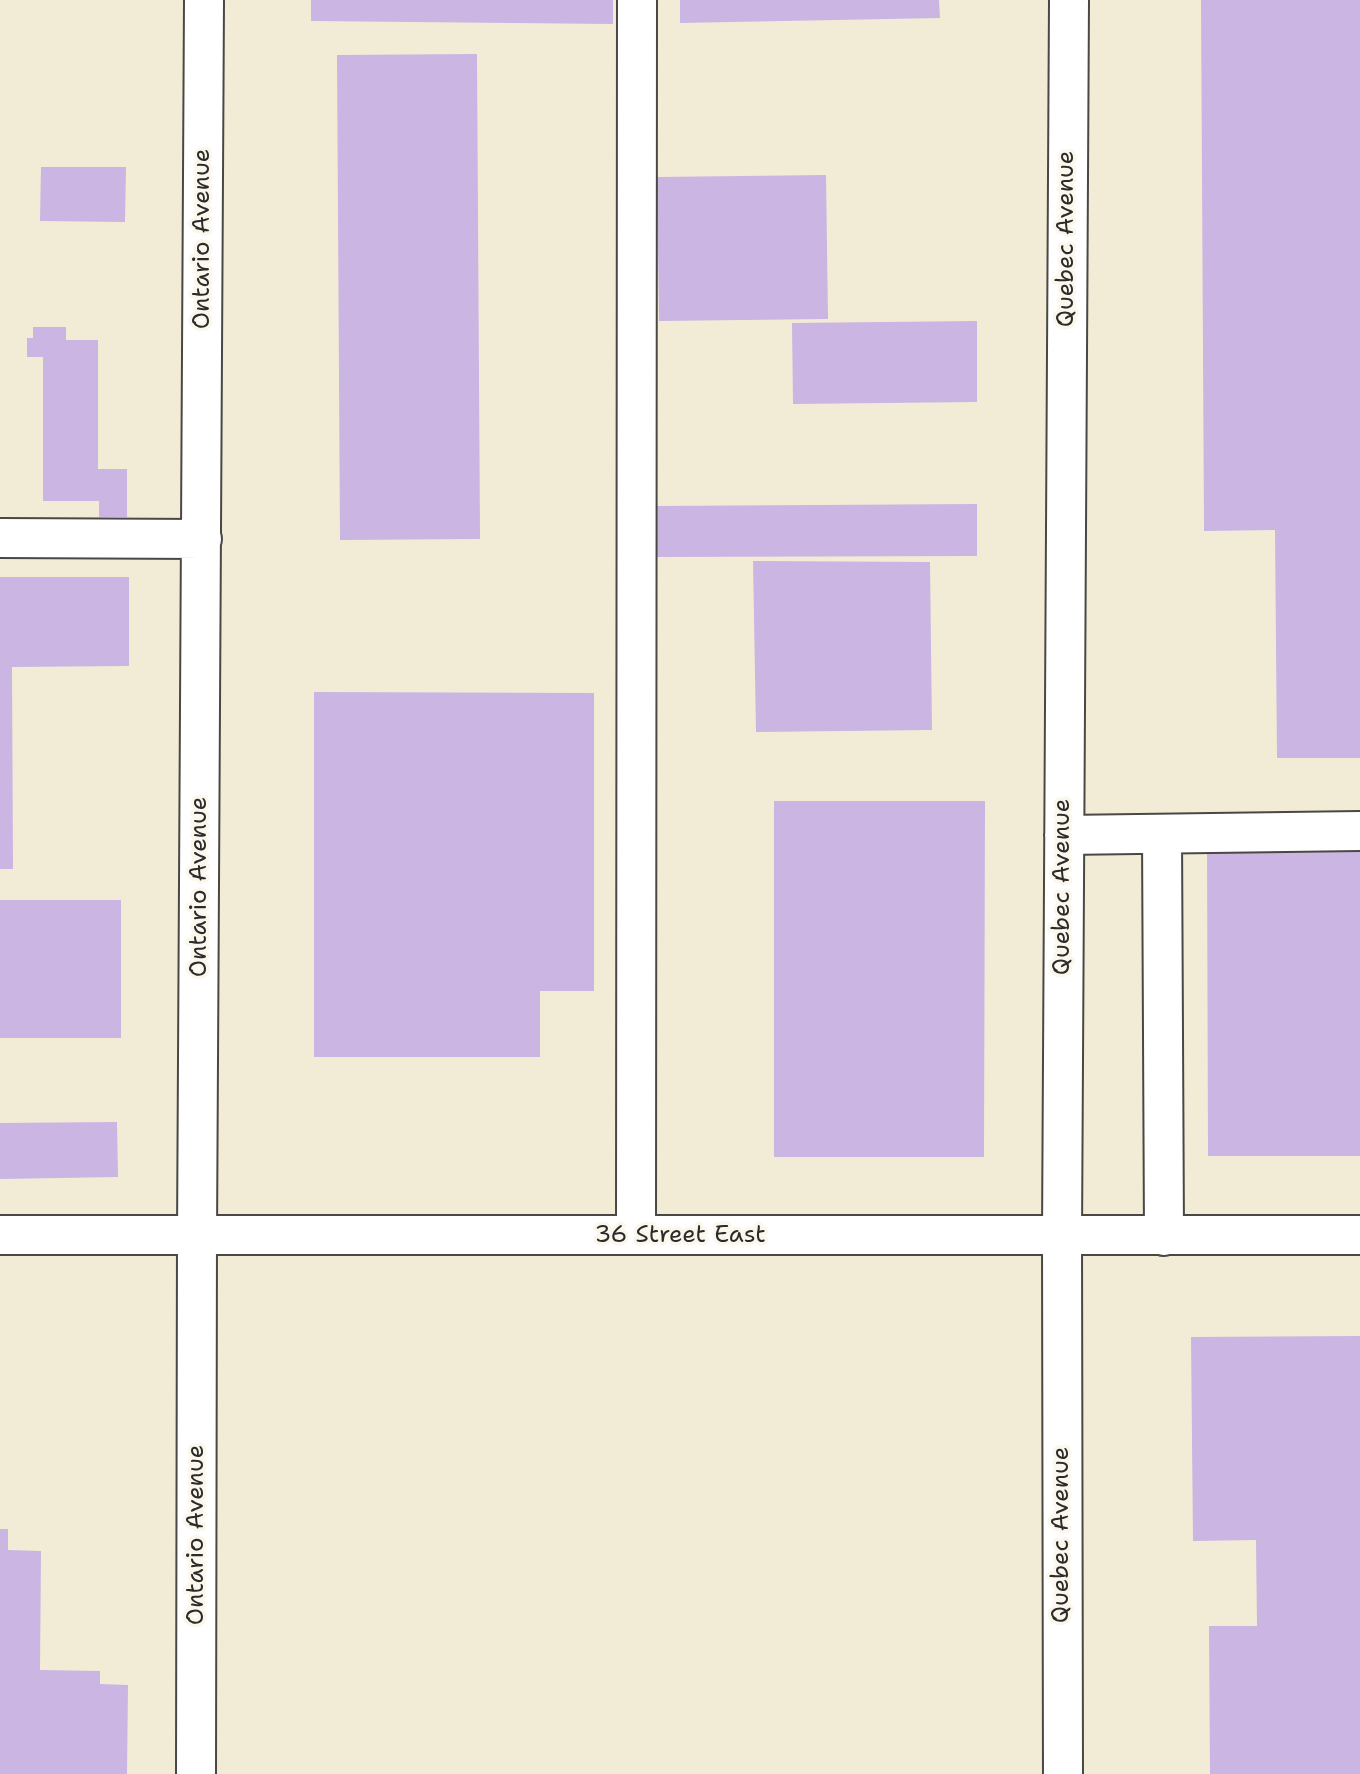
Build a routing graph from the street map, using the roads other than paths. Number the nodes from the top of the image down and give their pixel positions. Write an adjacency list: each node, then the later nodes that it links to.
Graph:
1 (204, 0): 5 (street, Ontario Avenue)
2 (637, 0): 11 (street)
3 (1069, 0): 8 (street, Quebec Avenue)
4 (0, 538): 5 (street)
5 (202, 539): 10 (street, Ontario Avenue)
6 (1360, 831): 7 (street)
7 (1162, 834): 8 (street); 14 (street)
8 (1064, 835): 13 (street, Quebec Avenue)
9 (0, 1235): 10 (street, 36 Street East)
10 (197, 1235): 11 (street, 36 Street East); 15 (street, Ontario Avenue)
11 (636, 1235): 13 (street, 36 Street East)
12 (1360, 1235): 14 (street, 36 Street East)
13 (1062, 1236): 14 (street, 36 Street East); 16 (street, Quebec Avenue)
14 (1164, 1236)
15 (196, 1774)
16 (1063, 1774)

